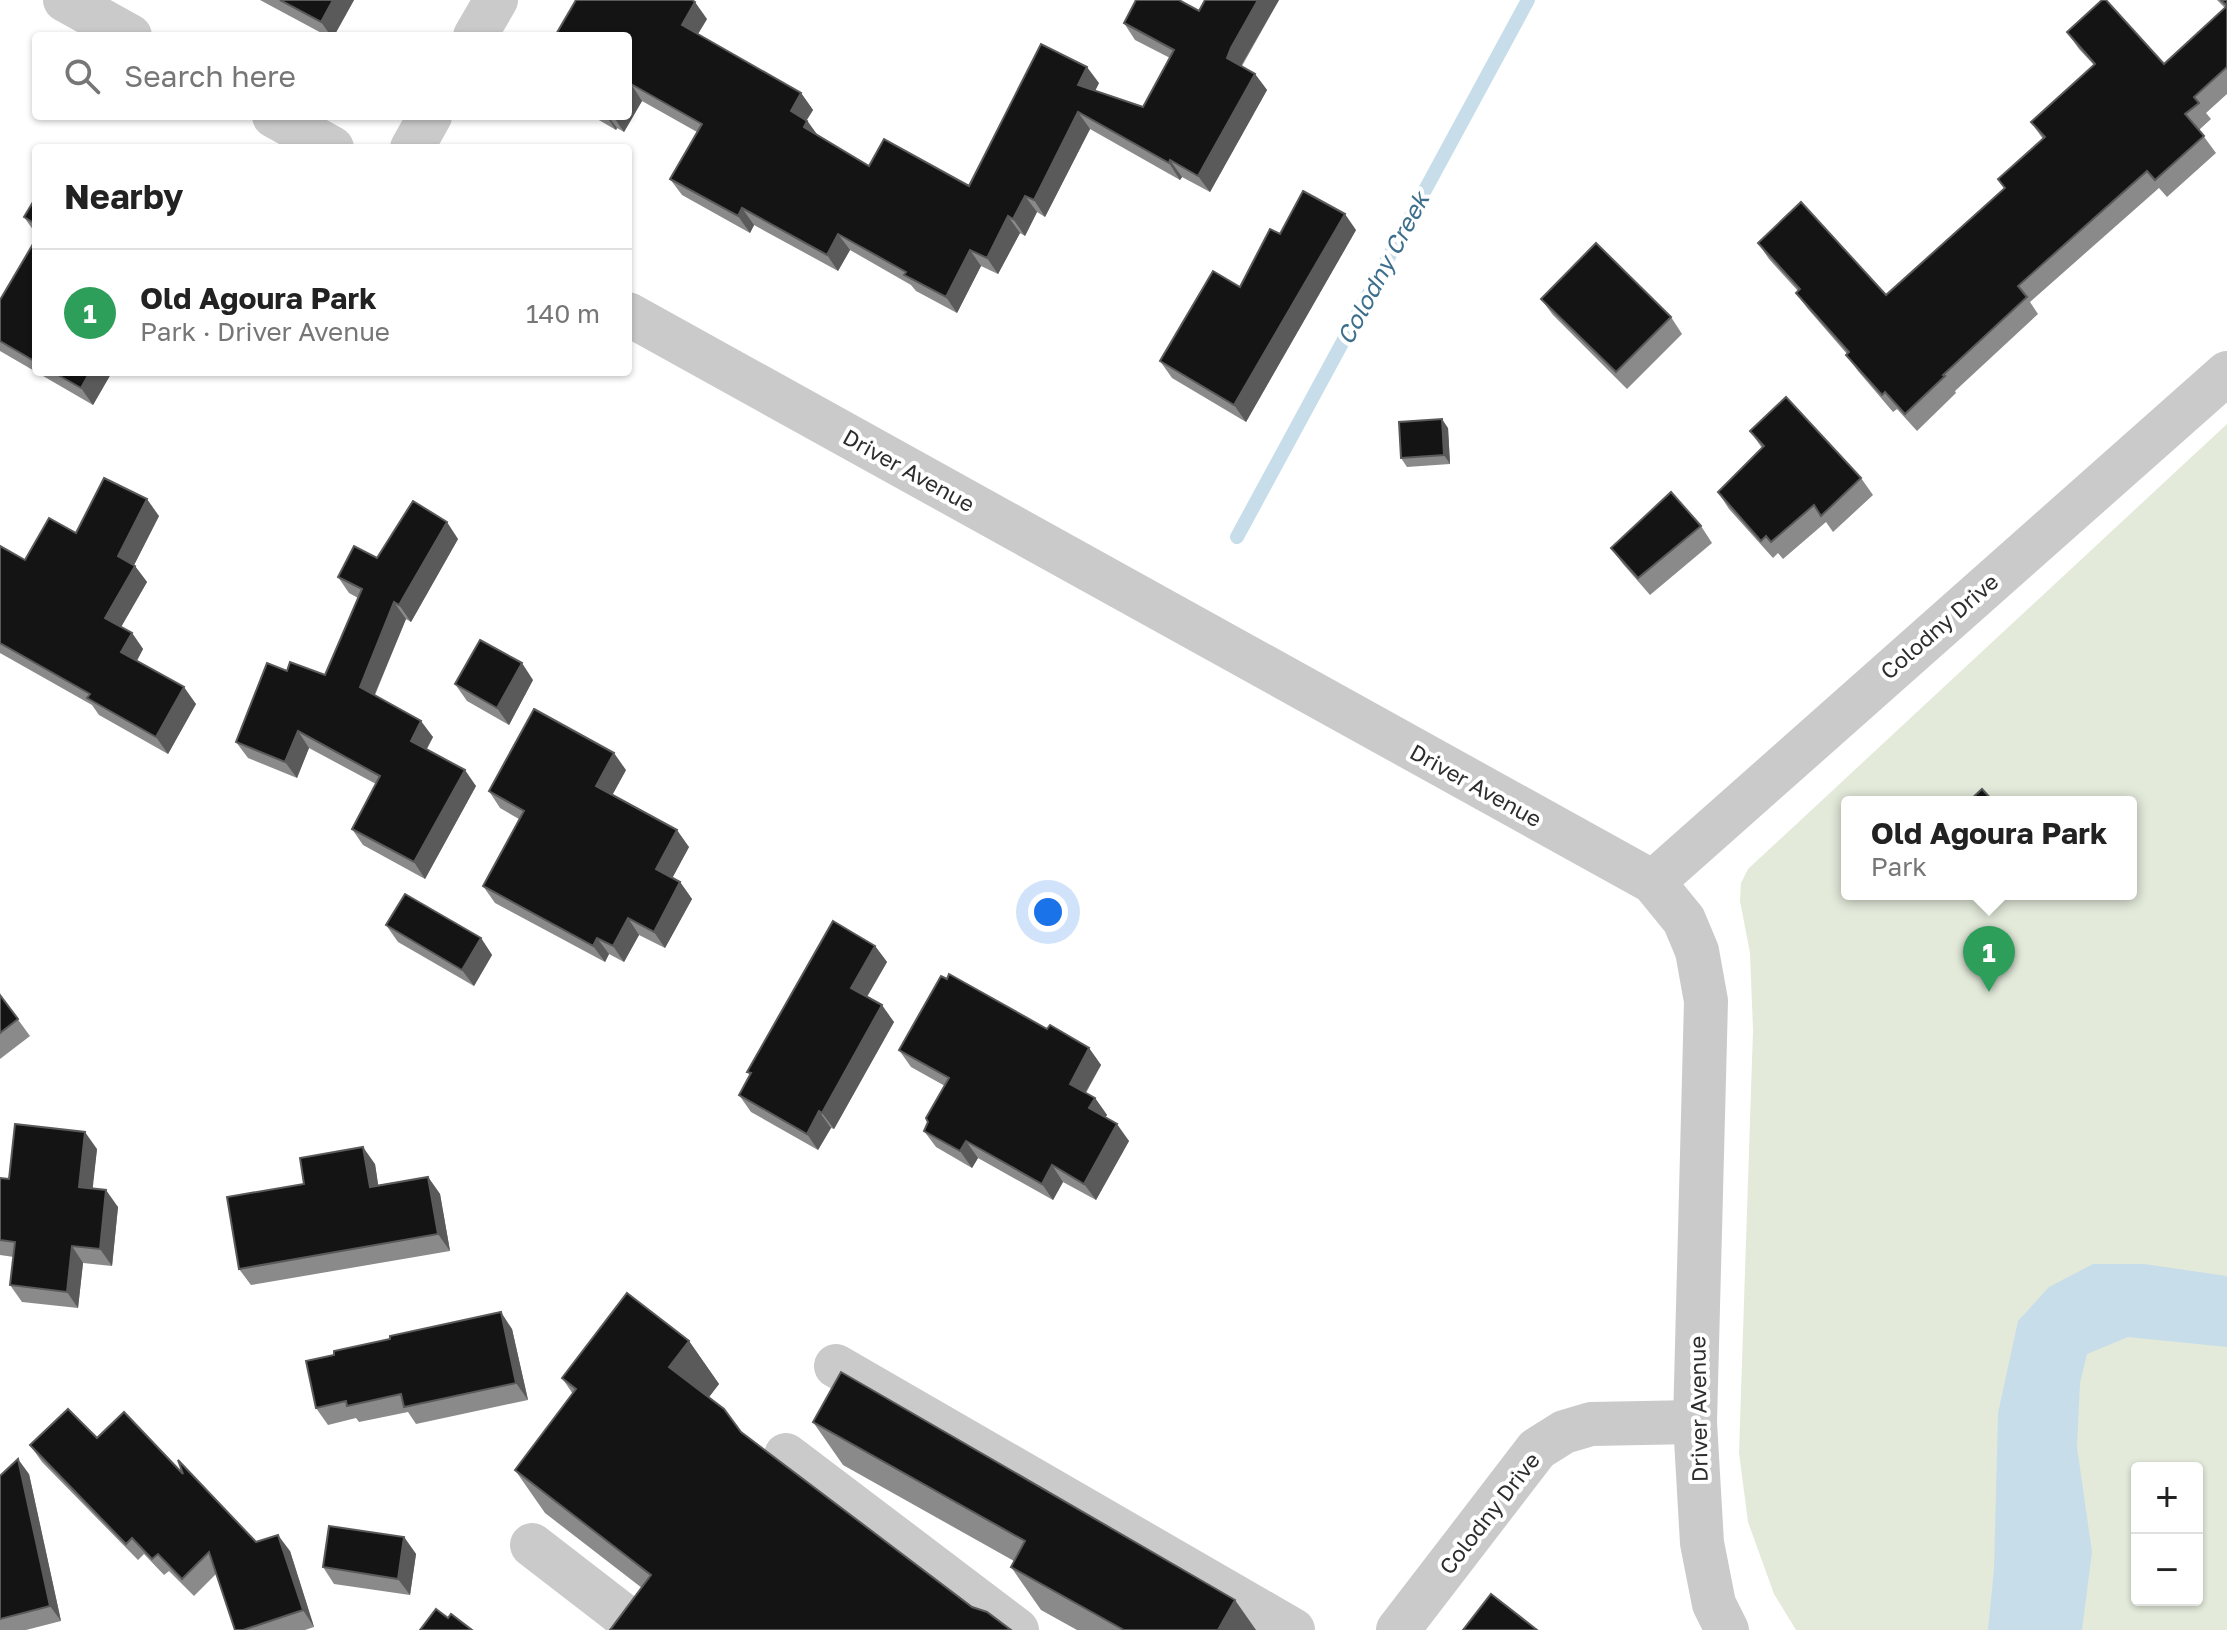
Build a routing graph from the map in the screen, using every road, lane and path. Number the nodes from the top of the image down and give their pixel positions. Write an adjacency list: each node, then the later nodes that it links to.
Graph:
1 (65, 0): 3 (street)
2 (496, 0): 4 (street)
3 (123, 32)
4 (477, 32)
5 (281, 120): 7 (street)
6 (428, 120): 8 (street)
7 (325, 144)
8 (414, 144)
9 (632, 316): 11 (street, Driver Avenue)
10 (2227, 373): 11 (street, Colodny Drive)
11 (1653, 882): 13 (street, Driver Avenue)
12 (836, 1366): 18 (street)
13 (1695, 1422): 19 (street, Colodny Drive); 20 (street, Driver Avenue)
14 (786, 1455): 17 (street)
15 (532, 1545): 16 (street)
16 (642, 1630)
17 (1017, 1630)
18 (1293, 1630)
19 (1398, 1630)
20 (1727, 1630)

